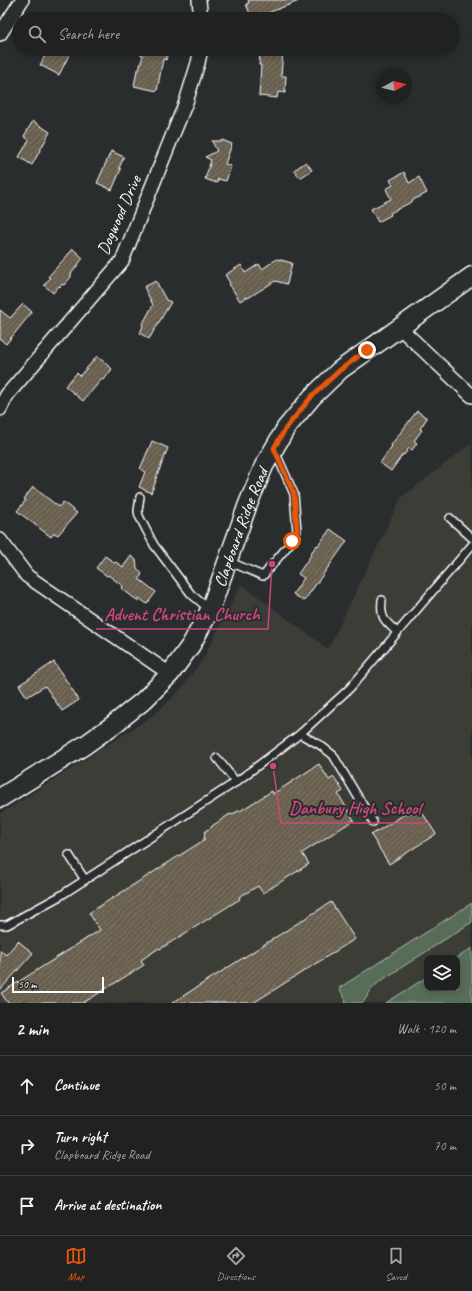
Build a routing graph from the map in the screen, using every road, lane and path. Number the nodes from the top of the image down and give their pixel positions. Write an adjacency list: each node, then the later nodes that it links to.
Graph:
1 (22, 0): 3 (street)
2 (199, 0): 4 (street)
3 (14, 12)
4 (200, 12)
5 (12, 15): 6 (street)
6 (0, 34)
7 (200, 56): 11 (street, Dogwood Drive)
8 (472, 276): 9 (main road, Clapboard Ridge Road)
9 (399, 327): 10 (street); 12 (main road, Clapboard Ridge Road)
10 (472, 396)
11 (0, 409)
12 (274, 448): 18 (main road, Clapboard Ridge Road); 18 (lane)
13 (140, 497): 20 (lane)
14 (450, 518): 15 (lane)
15 (472, 538)
16 (0, 540): 22 (street)
17 (472, 545): 21 (lane)
18 (228, 561): 20 (main road, Clapboard Ridge Road)
19 (382, 600): 21 (lane)
20 (210, 610): 22 (main road, Clapboard Ridge Road)
21 (397, 632): 23 (lane)
22 (170, 674): 26 (main road, Clapboard Ridge Road)
23 (300, 734): 25 (lane); 27 (lane)
24 (218, 758): 25 (lane)
25 (236, 782): 29 (lane)
26 (0, 798)
27 (373, 822)
28 (69, 855): 29 (lane)
29 (85, 880): 30 (lane)
30 (0, 925)

